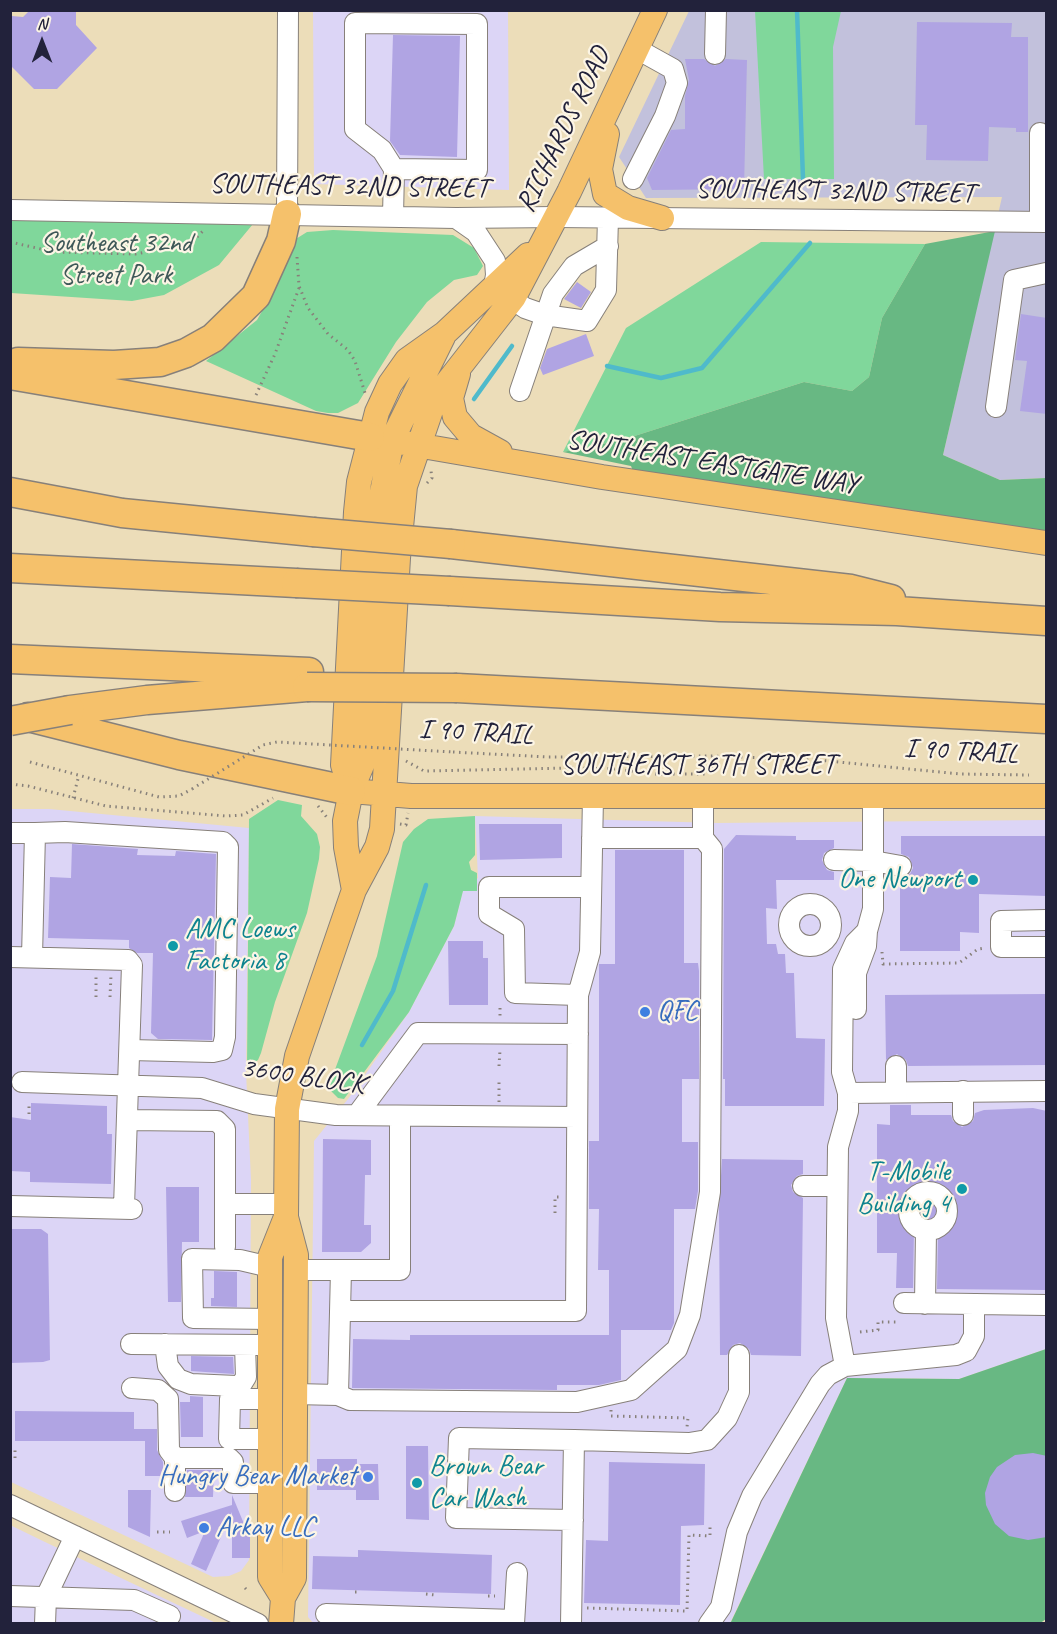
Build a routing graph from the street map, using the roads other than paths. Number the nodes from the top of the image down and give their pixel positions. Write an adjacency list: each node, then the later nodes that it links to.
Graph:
1 (288, 10): 11 (street)
2 (655, 10): 4 (main road, RICHARDS ROAD)
3 (716, 10): 5 (street)
4 (637, 49): 6 (main road, RICHARDS ROAD); 9 (street)
5 (715, 54)
6 (619, 88): 13 (main road, RICHARDS ROAD); 16 (main road)
7 (1040, 133): 17 (street)
8 (394, 169): 8 (street); 12 (street)
9 (633, 179)
10 (10, 210): 11 (street, SOUTHEAST 32ND STREET)
11 (287, 214): 12 (street, SOUTHEAST 32ND STREET); 22 (highway)
12 (393, 217): 14 (street, SOUTHEAST 32ND STREET)
13 (557, 217): 14 (street, SOUTHEAST 32ND STREET); 15 (street, SOUTHEAST 32ND STREET); 20 (main road, RICHARDS ROAD)
14 (456, 218): 20 (street)
15 (608, 218): 16 (street, SOUTHEAST 32ND STREET); 18 (street)
16 (662, 219): 17 (street, SOUTHEAST 32ND STREET)
17 (1043, 222)
18 (608, 246): 21 (street); 21 (street)
19 (1047, 273): 26 (street)
20 (503, 293): 21 (street); 23 (main road, RICHARDS ROAD); 27 (main road, RICHARDS ROAD)
21 (545, 315): 25 (street)
22 (10, 362)
23 (463, 363): 28 (main road, RICHARDS ROAD); 29 (main road)
24 (10, 375): 27 (highway)
25 (520, 391)
26 (996, 407)
27 (381, 438): 28 (main road, SOUTHEAST EASTGATE WAY); 45 (main road, RICHARDS ROAD)
28 (417, 443): 29 (main road, SOUTHEAST EASTGATE WAY); 46 (main road, RICHARDS ROAD)
29 (521, 463): 33 (main road, SOUTHEAST EASTGATE WAY)
30 (10, 478): 32 (highway)
31 (10, 492): 32 (highway)
32 (194, 521): 35 (highway, bridge)
33 (1047, 543)
34 (10, 568): 35 (highway, bridge)
35 (957, 615): 36 (highway)
36 (1047, 621)
37 (10, 659): 38 (highway)
38 (308, 679): 39 (highway); 41 (highway, bridge)
39 (70, 710): 42 (highway, bridge); 43 (highway, bridge)
40 (10, 714): 45 (highway)
41 (1047, 719)
42 (10, 721)
43 (10, 730)
44 (1041, 785): 48 (main road, SOUTHEAST 36TH STREET)
45 (351, 791): 46 (main road, SOUTHEAST 36TH STREET); 58 (main road)
46 (384, 794): 49 (main road, SOUTHEAST 36TH STREET); 58 (main road, RICHARDS ROAD)
47 (703, 796): 48 (main road, SOUTHEAST 36TH STREET); 49 (main road, SOUTHEAST 36TH STREET); 53 (street)
48 (873, 796): 55 (street)
49 (592, 797): 52 (street)
50 (10, 832): 51 (street)
51 (35, 833): 64 (street); 67 (street)
52 (592, 838): 53 (street); 57 (street)
53 (703, 838): 105 (street)
54 (834, 860): 55 (street)
55 (873, 861): 56 (street); 61 (street)
56 (900, 866)
57 (591, 886): 65 (street); 65 (street)
58 (354, 890): 75 (main road, RICHARDS ROAD)
59 (1047, 920): 62 (street)
60 (831, 927): 61 (street)
61 (873, 938): 73 (street)
62 (1047, 947)
63 (10, 957): 64 (street)
64 (32, 957): 67 (street)
65 (578, 994): 66 (street)
66 (578, 1034): 76 (street); 79 (street)
67 (130, 1050): 70 (street)
68 (896, 1066): 71 (street)
69 (14, 1082): 70 (street, 3600 BLOCK)
70 (129, 1085): 75 (street, 3600 BLOCK); 80 (street)
71 (896, 1092): 72 (street); 73 (street)
72 (963, 1092): 74 (street); 77 (street)
73 (848, 1093): 82 (street)
74 (1041, 1097)
75 (287, 1109): 76 (street, 3600 BLOCK); 85 (main road, RICHARDS ROAD)
76 (357, 1115): 78 (street, 3600 BLOCK)
77 (963, 1115)
78 (400, 1116): 79 (street, 3600 BLOCK); 90 (street)
79 (577, 1117): 95 (street)
80 (128, 1120): 83 (street); 84 (street)
81 (803, 1186): 82 (street)
82 (837, 1186): 102 (street)
83 (225, 1204): 85 (street); 87 (street)
84 (10, 1206)
85 (286, 1210): 88 (main road); 89 (main road)
86 (926, 1231): 91 (street)
87 (225, 1247)
88 (270, 1267): 96 (main road); 96 (street)
89 (296, 1270): 90 (street); 104 (main road)
90 (341, 1270): 95 (street)
91 (925, 1298): 92 (street); 93 (street)
92 (904, 1303)
93 (974, 1304): 94 (street); 102 (street)
94 (1047, 1305)
95 (341, 1311): 105 (street)
96 (270, 1319): 100 (main road)
97 (131, 1344): 98 (street)
98 (165, 1344): 99 (street); 99 (street)
99 (245, 1345): 100 (street)
100 (269, 1345): 106 (main road)
101 (740, 1355): 108 (street)
102 (845, 1366): 129 (street)
103 (132, 1388): 110 (street)
104 (295, 1394): 105 (street); 120 (main road)
105 (338, 1395)
106 (269, 1399): 107 (main road); 109 (street)
107 (269, 1439): 109 (street); 111 (main road)
108 (574, 1440): 114 (street); 114 (street)
109 (229, 1448): 110 (street); 111 (street)
110 (175, 1458): 112 (street)
111 (269, 1483): 120 (main road)
112 (175, 1491)
113 (10, 1505): 115 (street)
114 (573, 1520): 122 (street)
115 (75, 1536): 117 (street); 119 (street)
116 (517, 1572): 125 (street)
117 (184, 1588): 123 (street); 127 (street)
118 (10, 1596): 119 (street)
119 (46, 1597): 123 (street); 126 (street)
120 (283, 1598): 128 (main road)
121 (326, 1614): 124 (street)
122 (575, 1616)
123 (170, 1620)
124 (369, 1620): 125 (street)
125 (514, 1622)
126 (45, 1623)
127 (258, 1623)
128 (281, 1623)
129 (709, 1623)

